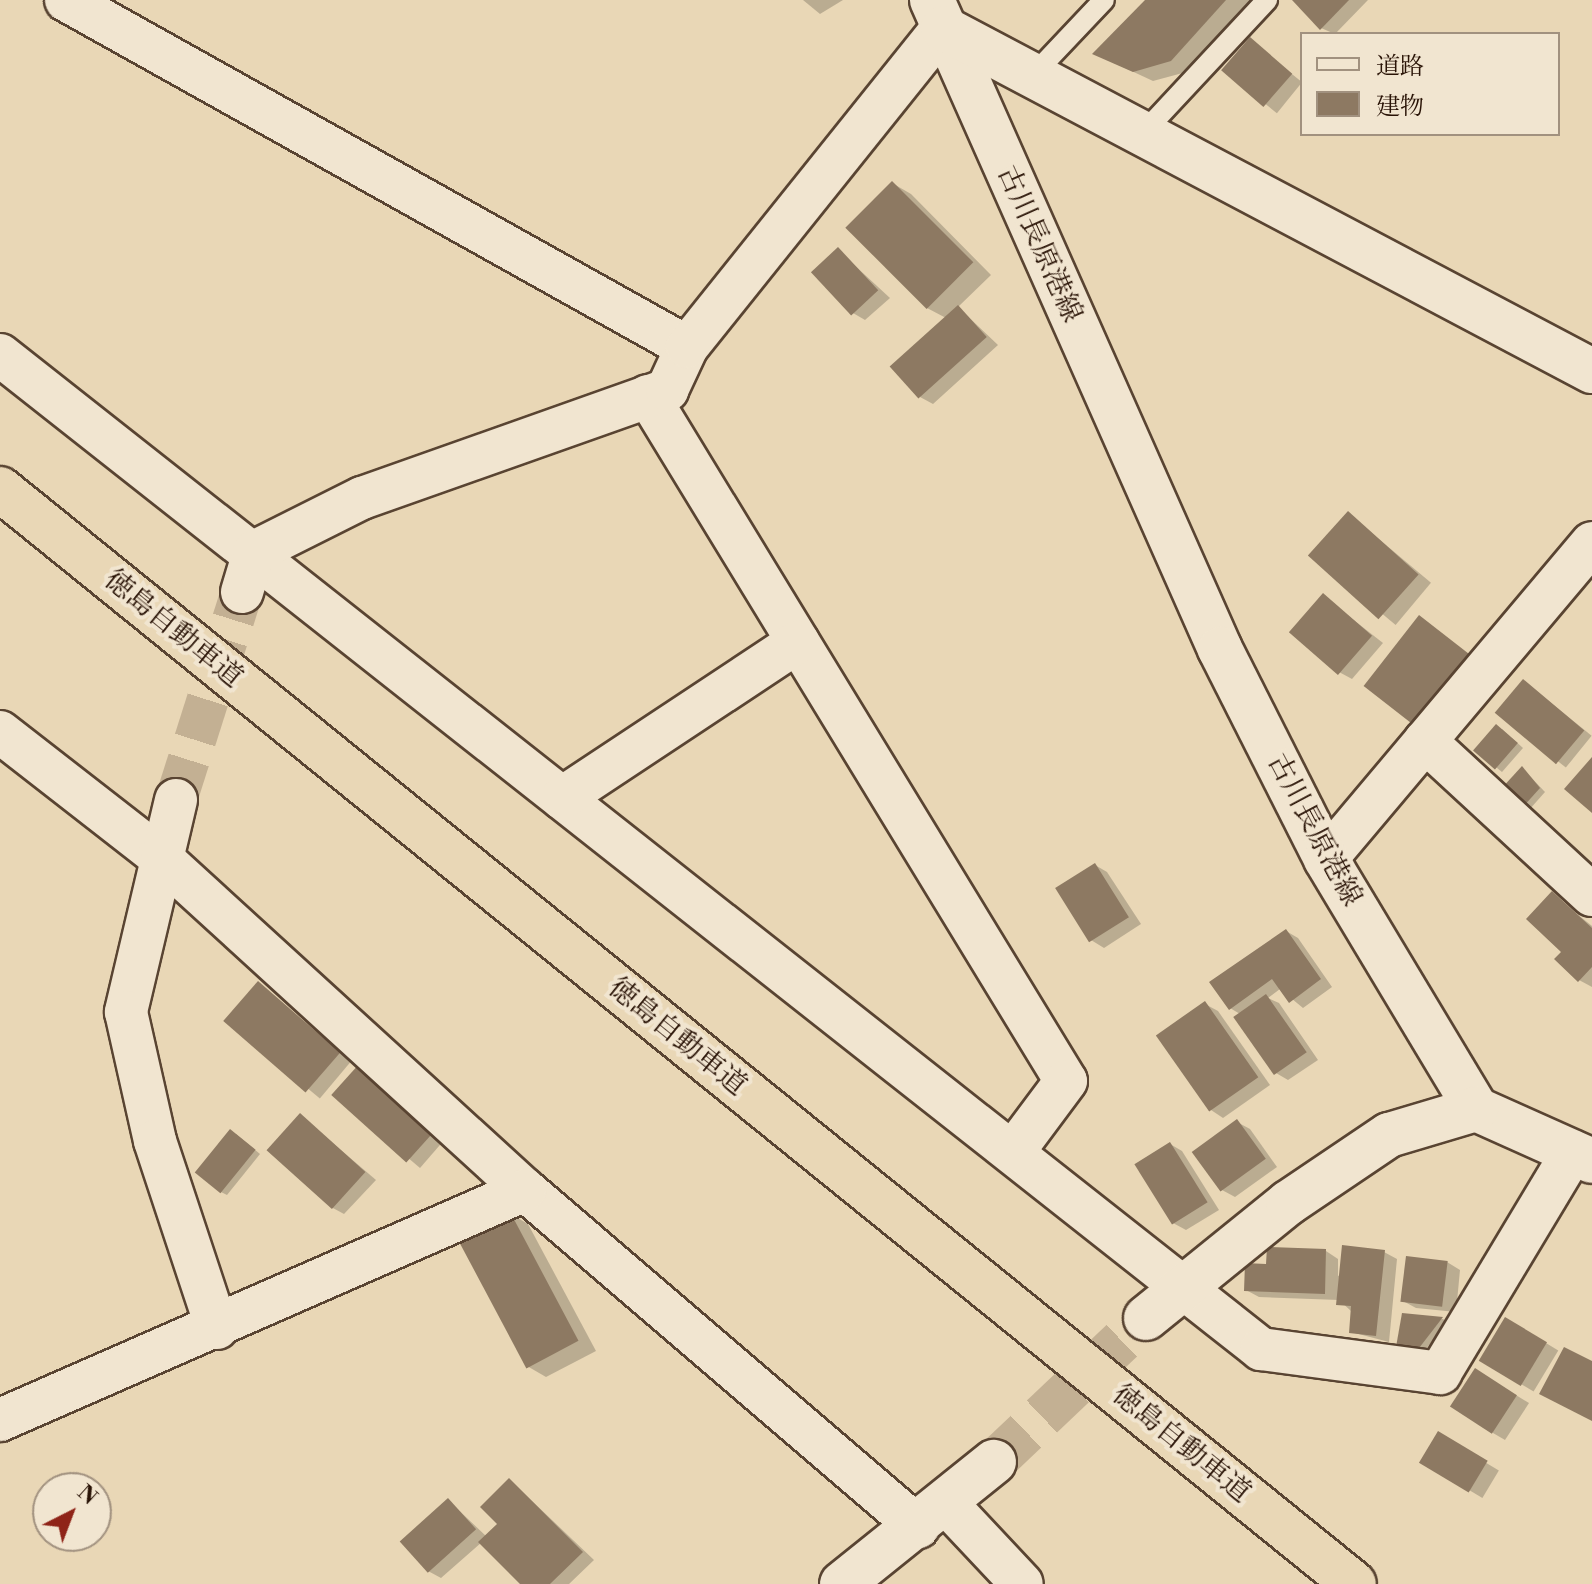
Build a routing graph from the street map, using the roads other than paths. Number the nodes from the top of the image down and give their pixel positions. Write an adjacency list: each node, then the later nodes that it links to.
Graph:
1 (66, 0): 7 (street)
2 (1104, 0): 5 (lane)
3 (1267, 0): 6 (lane)
4 (938, 14): 5 (main road); 7 (street); 21 (main road, 古川長原港線)
5 (1033, 75): 6 (main road)
6 (1143, 133): 9 (main road)
7 (687, 347): 10 (street)
8 (0, 355): 13 (street)
9 (1592, 371)
10 (648, 396): 13 (street); 15 (street)
11 (0, 489): 35 (highway, 徳島自動車道)
12 (1592, 543): 17 (street)
13 (254, 552): 14 (street); 18 (street)
14 (242, 592)
15 (798, 642): 18 (street); 24 (street)
16 (0, 732): 20 (street)
17 (1425, 741): 21 (street); 22 (street)
18 (562, 798): 24 (street)
19 (176, 800): 20 (street)
20 (159, 856): 26 (street); 29 (street)
21 (1326, 859): 23 (main road, 古川長原港線)
22 (1592, 895)
23 (1476, 1109): 25 (main road); 27 (main road)
24 (1013, 1152): 27 (street)
25 (1582, 1156): 27 (street)
26 (525, 1190): 29 (street); 32 (street)
27 (1183, 1285): 28 (main road)
28 (1146, 1318)
29 (217, 1328): 30 (street)
30 (0, 1420)
31 (994, 1462): 32 (main road)
32 (931, 1514): 33 (main road); 34 (street)
33 (842, 1584)
34 (1022, 1584)
35 (1354, 1584)

